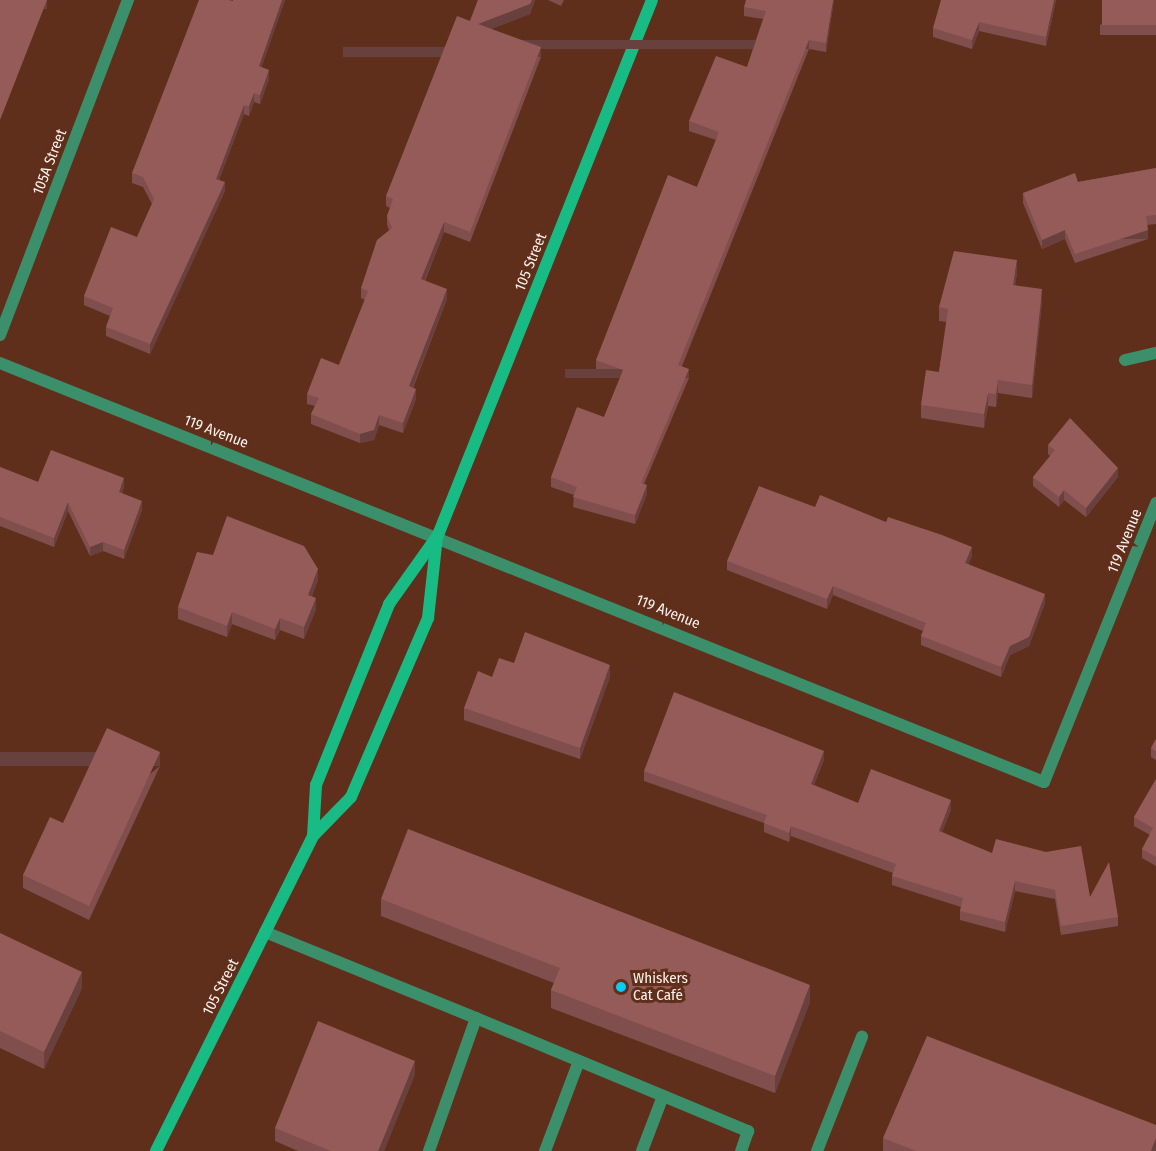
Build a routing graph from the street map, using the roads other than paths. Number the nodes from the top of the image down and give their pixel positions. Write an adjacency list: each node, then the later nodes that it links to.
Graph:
1 (128, 0): 3 (street, 105A Street)
2 (652, 0): 8 (street, 105 Street)
3 (0, 335)
4 (1156, 353): 5 (street)
5 (1125, 360)
6 (0, 363): 8 (street, 119 Avenue)
7 (1156, 503): 8 (street, 119 Avenue)
8 (438, 535): 9 (street, 105 Street); 9 (street, 105 Street)
9 (313, 836): 10 (street, 105 Street)
10 (265, 932): 11 (street); 15 (street, 105 Street)
11 (476, 1018): 13 (street); 16 (street)
12 (862, 1037): 20 (street)
13 (579, 1061): 14 (street); 17 (street)
14 (663, 1096): 18 (street); 19 (street)
15 (156, 1151)
16 (429, 1151)
17 (545, 1151)
18 (642, 1151)
19 (741, 1151)
20 (817, 1151)

